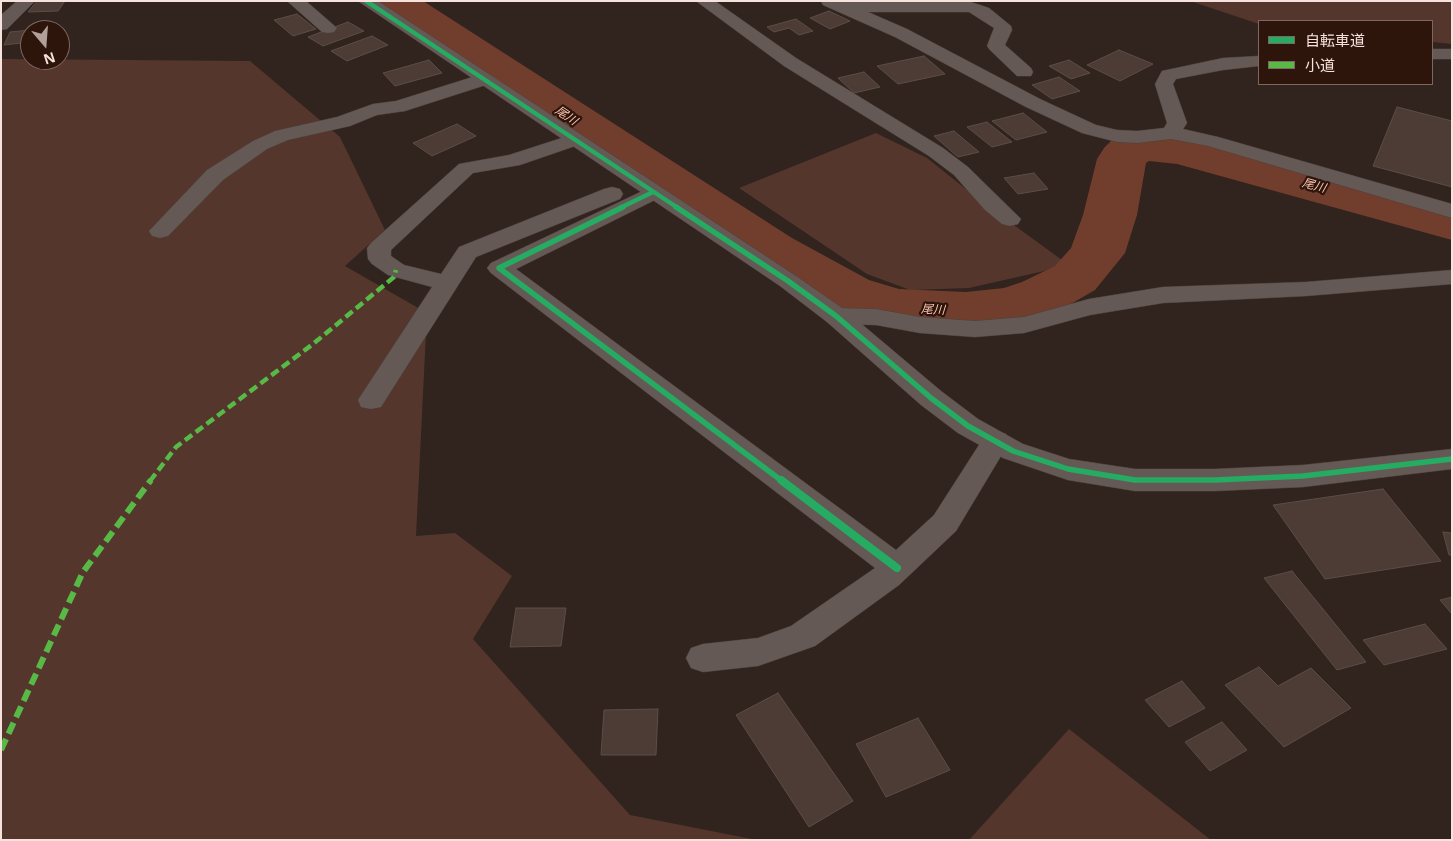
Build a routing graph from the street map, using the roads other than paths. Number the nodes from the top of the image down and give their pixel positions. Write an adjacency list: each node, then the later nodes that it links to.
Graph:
1 (27, 1): 6 (street)
2 (295, 1): 7 (street)
3 (366, 1): 12 (street)
4 (704, 1): 17 (street)
5 (845, 4): 11 (street); 13 (street)
6 (1, 25)
7 (328, 28)
8 (1433, 54): 9 (street)
9 (1452, 54)
10 (1258, 61): 13 (street)
11 (1024, 72)
12 (482, 80): 14 (street); 18 (street)
13 (1171, 133): 16 (street)
14 (574, 140): 15 (street); 20 (street)
15 (646, 188): 20 (street); 21 (street); 25 (street)
16 (1452, 211)
17 (1010, 220)
18 (160, 231)
19 (1452, 277): 21 (street)
20 (447, 283): 22 (street)
21 (836, 316): 23 (street)
22 (371, 400)
23 (996, 441): 24 (street); 25 (street)
24 (1452, 459)
25 (897, 568): 26 (street)
26 (703, 658)

